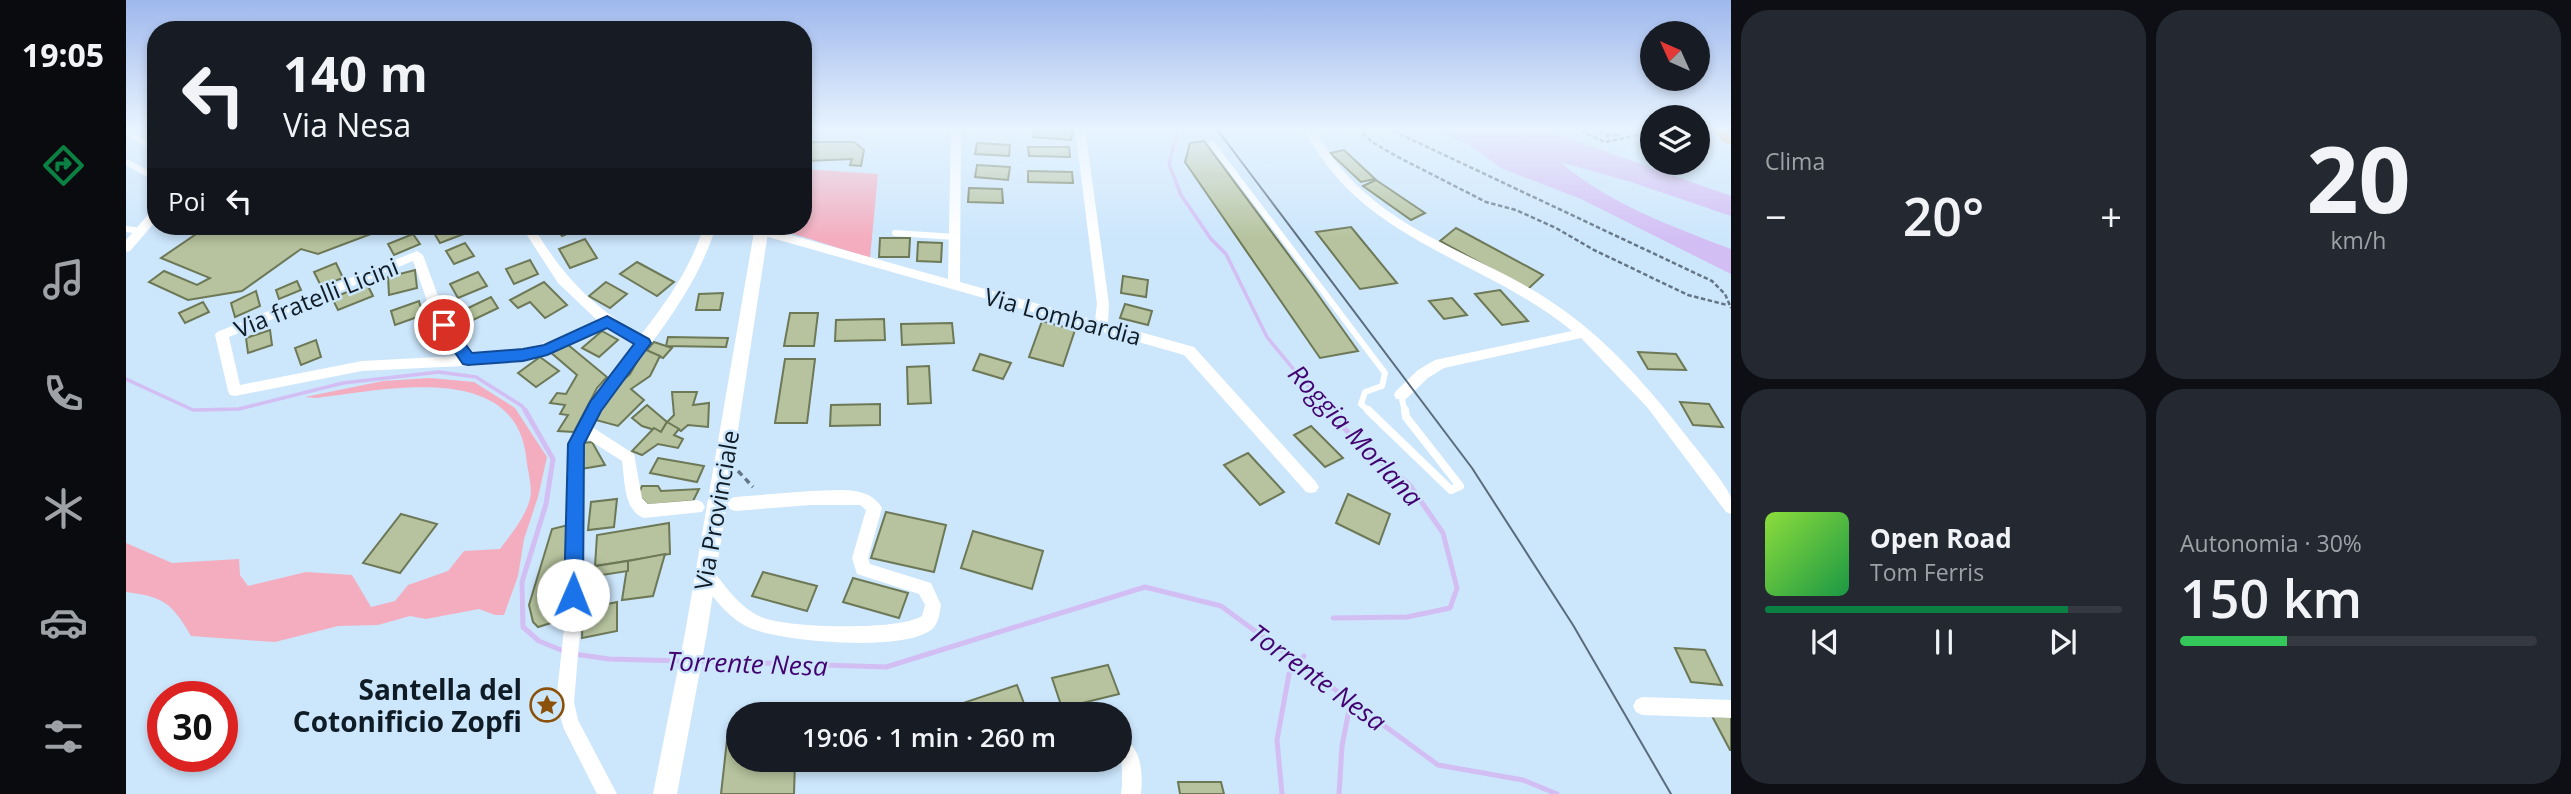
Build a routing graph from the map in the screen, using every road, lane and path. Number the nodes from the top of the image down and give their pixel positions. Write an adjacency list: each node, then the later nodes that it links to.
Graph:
1 (956, 165): 15 (street)
2 (1085, 165): 21 (street)
3 (1228, 165): 25 (lane)
4 (1333, 165): 22 (street)
5 (1414, 165): 18 (path)
6 (1466, 165): 18 (path)
7 (147, 224): 9 (street)
8 (126, 229): 9 (lane)
9 (142, 230): 16 (street)
10 (895, 233): 15 (lane)
11 (533, 235): 20 (street)
12 (707, 235): 23 (street)
13 (761, 235): 27 (street, Via Provinciale)
14 (782, 235): 17 (street, Via Lombardia)
15 (955, 237): 17 (street)
16 (126, 248)
17 (954, 286): 21 (street, Via Lombardia)
18 (1727, 305): 19 (path)
19 (1731, 308)
20 (607, 322): 23 (street); 24 (street, Via fratelli Licini)
21 (1101, 326): 28 (street, Via Lombardia)
22 (1584, 333): 25 (street); 32 (street)
23 (643, 343): 26 (street)
24 (468, 359): 24 (street, Via fratelli Licini)
25 (1401, 395)
26 (583, 429): 31 (street); 37 (street)
27 (726, 457): 29 (path); 33 (street, Via Provinciale)
28 (1311, 487)
29 (781, 500): 30 (street); 33 (street)
30 (735, 504)
31 (697, 507)
32 (1731, 507)
33 (705, 573): 38 (street, Via Provinciale)
34 (1642, 706): 35 (street)
35 (1731, 709)
36 (1132, 765): 39 (street)
37 (607, 794)
38 (665, 794)
39 (1131, 794)

